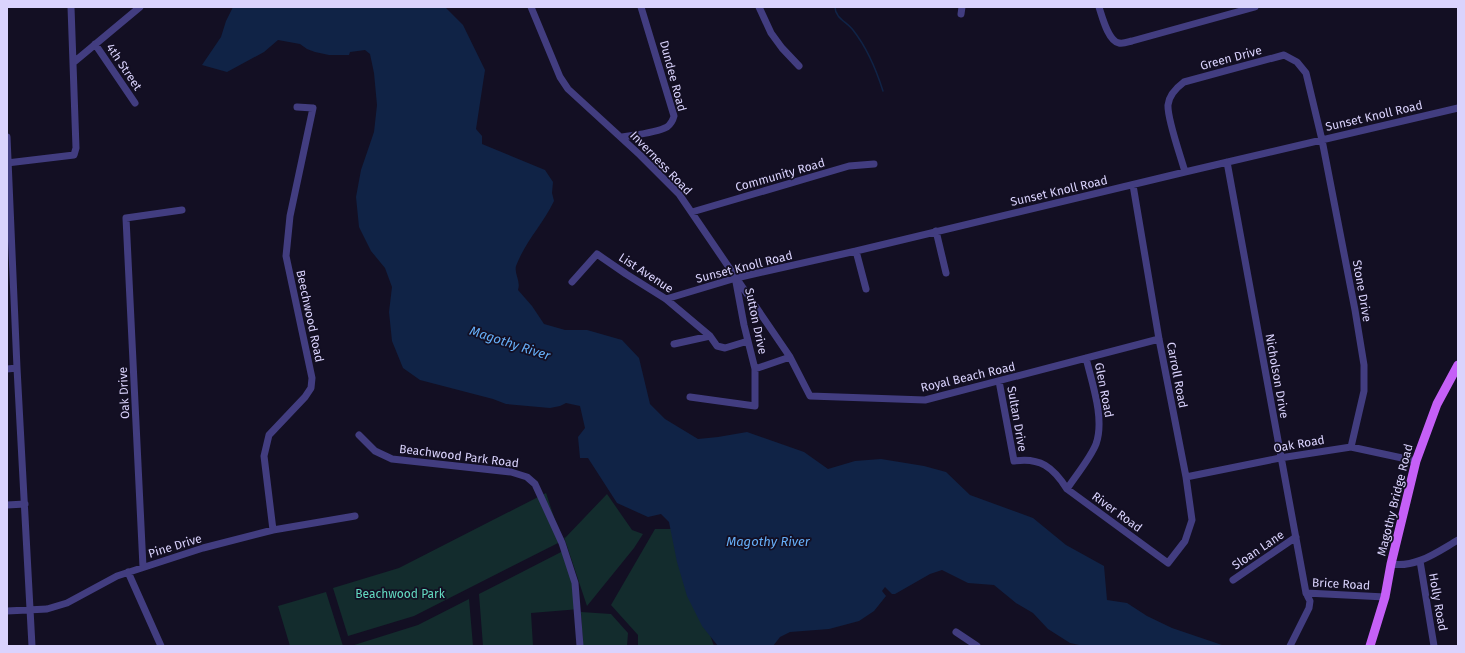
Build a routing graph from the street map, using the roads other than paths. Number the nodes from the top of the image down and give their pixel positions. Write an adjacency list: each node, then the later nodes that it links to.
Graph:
1 (71, 7): 9 (street)
2 (140, 7): 8 (street)
3 (532, 7): 15 (street, Inverness Road)
4 (641, 7): 15 (street, Dundee Road)
5 (760, 7): 10 (street)
6 (1099, 7): 7 (street)
7 (1255, 7)
8 (95, 44): 9 (street); 11 (street, 4th Street)
9 (74, 62): 18 (street)
10 (799, 66)
11 (135, 103)
12 (297, 107): 54 (street, Beechwood Road)
13 (1458, 108): 16 (street, Sunset Knoll Road)
14 (7, 137): 18 (street)
15 (622, 137): 23 (street, Inverness Road)
16 (1322, 140): 17 (street, Sunset Knoll Road); 20 (street, Green Drive); 45 (street, Stone Drive)
17 (1228, 162): 20 (street, Sunset Knoll Road); 46 (street, Nicholson Drive)
18 (8, 163): 25 (street)
19 (874, 164): 23 (street, Community Road)
20 (1185, 172): 21 (street, Sunset Knoll Road)
21 (1132, 186): 24 (street, Sunset Knoll Road); 33 (street, Carroll Road)
22 (182, 210): 60 (street, Oak Drive)
23 (692, 212): 28 (street, Inverness Road)
24 (936, 232): 26 (street, Sunset Knoll Road); 27 (street)
25 (9, 234): 39 (street)
26 (856, 252): 28 (street, Sunset Knoll Road); 30 (street)
27 (946, 273)
28 (736, 278): 31 (street, Sunset Knoll Road); 34 (street, Sutton Drive); 36 (street, Inverness Road)
29 (572, 282): 31 (street, List Avenue)
30 (866, 289)
31 (666, 299): 32 (street, List Avenue)
32 (710, 336): 34 (street, List Avenue); 35 (street)
33 (1159, 339): 37 (street, Royal Beach Road); 49 (street, Carroll Road)
34 (748, 340): 41 (street, Sutton Drive)
35 (674, 344)
36 (790, 357): 41 (street); 42 (street, Royal Beach Road)
37 (1086, 358): 42 (street, Royal Beach Road); 50 (street, Glen Road)
38 (1458, 365): 47 (main road, Magothy Bridge Road)
39 (17, 368): 40 (street); 52 (street)
40 (7, 369)
41 (755, 369): 43 (street, Sutton Drive)
42 (999, 381): 48 (street, Sultan Drive)
43 (690, 397)
44 (359, 435): 70 (street, Beachwood Park Road)
45 (1351, 447): 46 (street, Oak Road); 47 (street, Oak Road)
46 (1280, 458): 49 (street, Oak Road); 55 (street, Nicholson Drive)
47 (1416, 461): 59 (main road, Magothy Bridge Road)
48 (1057, 474): 50 (street, River Road)
49 (1186, 477): 58 (street, Carroll Road)
50 (1067, 488): 58 (street, River Road)
51 (7, 504): 52 (street)
52 (25, 504): 65 (street)
53 (355, 516): 54 (street, Pine Drive)
54 (273, 530): 60 (street, Pine Drive)
55 (1296, 537): 62 (street, Sloan Lane); 63 (street, Nicholson Drive)
56 (1458, 540): 57 (street)
57 (1420, 561): 59 (street); 74 (street, Holly Road)
58 (1168, 563)
59 (1391, 564): 64 (main road, Magothy Bridge Road)
60 (143, 567): 61 (street, Pine Drive)
61 (128, 572): 65 (street, Pine Drive); 69 (street)
62 (1233, 580)
63 (1306, 593): 64 (street, Brice Road); 72 (street, Brice Road)
64 (1385, 597): 73 (main road, Magothy Bridge Road)
65 (30, 610): 66 (street, Pine Drive); 68 (street)
66 (7, 611)
67 (956, 632): 71 (street)
68 (32, 646)
69 (161, 646)
70 (580, 646)
71 (977, 646)
72 (1290, 646)
73 (1370, 646)
74 (1434, 646)

